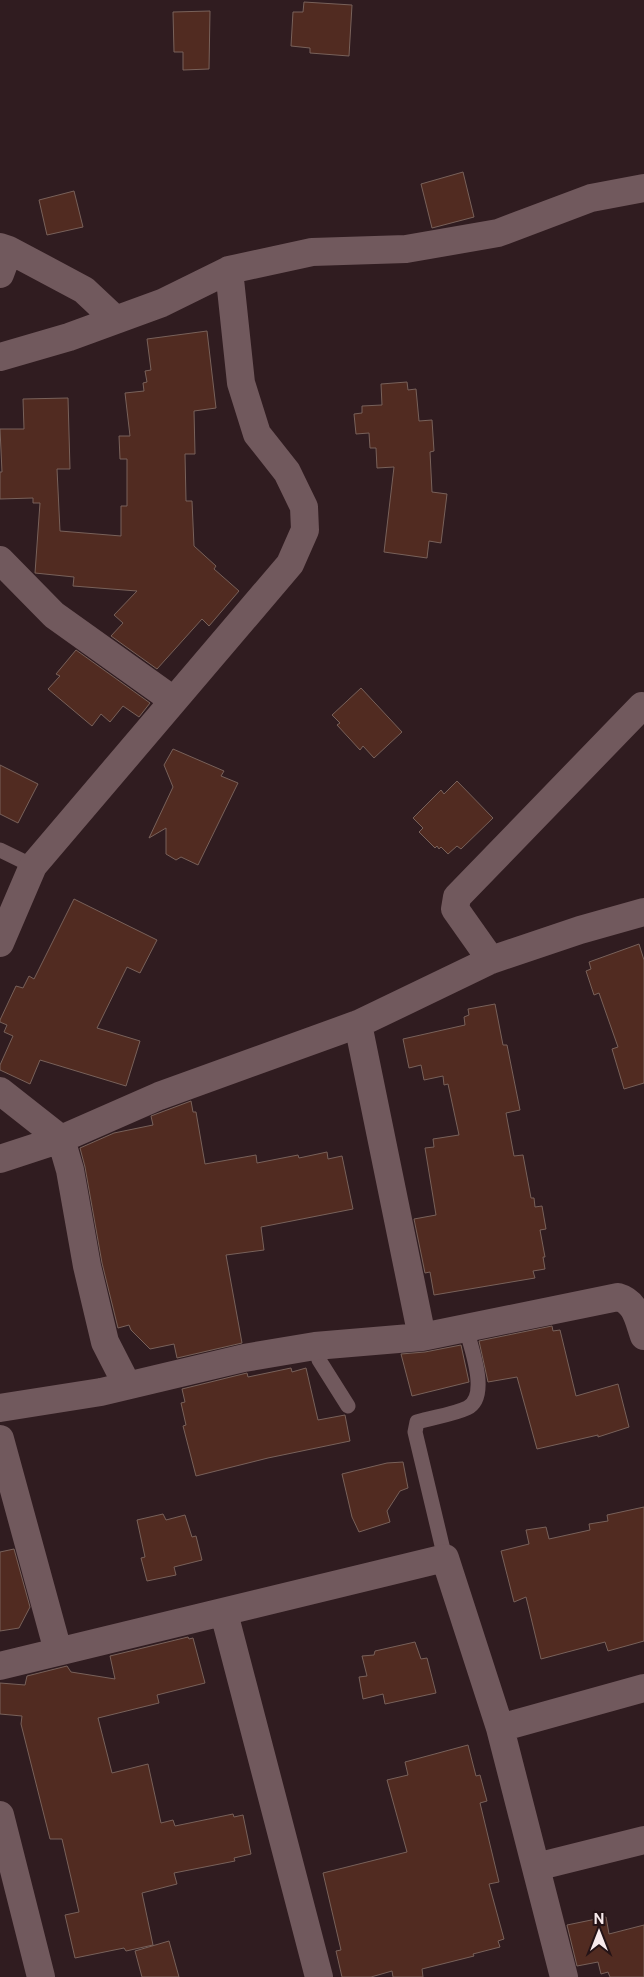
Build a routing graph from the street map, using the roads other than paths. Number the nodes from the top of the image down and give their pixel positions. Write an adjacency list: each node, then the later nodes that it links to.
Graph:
1 (644, 188): 3 (street)
2 (3, 257): 4 (street)
3 (229, 270): 4 (street); 7 (street)
4 (116, 320): 5 (street)
5 (0, 357)
6 (0, 560): 7 (street)
7 (173, 700): 10 (street)
8 (642, 706): 13 (street)
9 (0, 850): 10 (lane)
10 (33, 866): 12 (street)
11 (644, 912): 13 (street)
12 (0, 943)
13 (491, 960): 14 (street)
14 (358, 1024): 16 (street); 20 (street)
15 (0, 1091): 16 (street)
16 (61, 1139): 17 (street); 22 (street)
17 (0, 1159)
18 (466, 1328): 19 (street); 20 (street); 26 (lane)
19 (644, 1336)
20 (422, 1337): 21 (street)
21 (315, 1346): 22 (street); 23 (lane)
22 (127, 1385): 24 (street)
23 (348, 1406)
24 (0, 1408)
25 (0, 1440): 28 (street)
26 (445, 1558): 27 (street); 31 (street)
27 (224, 1613): 28 (street); 35 (street)
28 (58, 1650): 29 (street)
29 (0, 1666)
30 (644, 1688): 31 (street)
31 (500, 1728): 34 (street)
32 (0, 1815): 36 (street)
33 (644, 1840): 34 (street)
34 (536, 1866): 37 (street)
35 (317, 1975)
36 (41, 1977)
37 (564, 1977)

